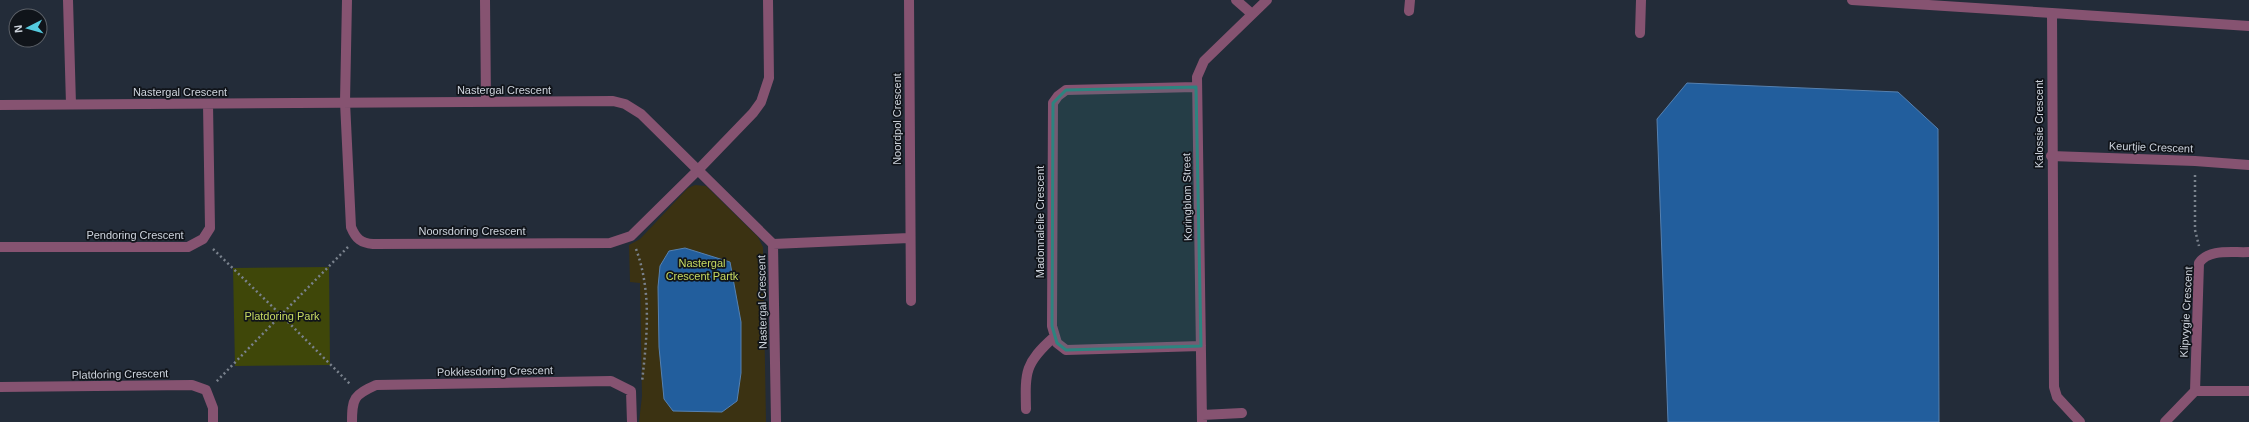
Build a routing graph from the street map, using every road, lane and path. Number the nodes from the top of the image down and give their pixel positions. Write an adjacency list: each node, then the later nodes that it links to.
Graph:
1 (68, 0): 19 (street)
2 (347, 0): 17 (street)
3 (485, 0): 18 (street)
4 (768, 0): 25 (street, Noorsdoring Crescent)
5 (909, 0): 27 (street, Noordpol Crescent)
6 (1236, 0): 13 (street)
7 (1267, 0): 13 (street, Koringblom Street)
8 (1410, 0): 11 (street)
9 (1641, 0): 15 (street)
10 (1852, 0): 12 (street)
11 (1409, 11)
12 (2052, 13): 14 (street); 22 (street, Kalossie Crescent)
13 (1252, 14): 16 (street, Koringblom Street)
14 (2249, 26)
15 (1640, 33)
16 (1196, 87): 36 (street, Madonnalelie Crescent); 37 (street, Koringblom Street)
17 (346, 102): 18 (street, Nastergal Crescent); 20 (street, Nastergal Crescent); 29 (street)
18 (486, 102): 25 (street, Nastergal Crescent)
19 (71, 104): 20 (street, Nastergal Crescent); 21 (street, Nastergal Crescent)
20 (208, 104): 28 (street)
21 (0, 105)
22 (2051, 156): 23 (street, Keurtjie Crescent); 51 (street, Kalossie Crescent)
23 (2195, 161): 24 (street, Keurtjie Crescent); 33 (path)
24 (2249, 165)
25 (698, 170): 26 (street, Noorsdoring Crescent); 30 (street, Nastergal Crescent)
26 (631, 236): 29 (street, Noorsdoring Crescent); 40 (path)
27 (909, 238): 30 (street); 34 (street, Noordpol Crescent)
28 (203, 239): 31 (street, Pendoring Crescent); 35 (path)
29 (358, 240): 35 (path)
30 (773, 244): 50 (street, Nastergal Crescent)
31 (0, 248)
32 (2249, 252): 33 (street, Klipvygie Crescent)
33 (2202, 258): 41 (street, Klipvygie Crescent)
34 (911, 301)
35 (281, 315): 39 (path); 43 (path)
36 (1054, 337): 37 (street); 44 (street)
37 (1201, 346): 46 (street, Koringblom Street)
38 (0, 387): 39 (street, Platdoring Crescent)
39 (206, 390): 47 (street)
40 (631, 390): 43 (street, Pokkiesdoring Crescent); 49 (street)
41 (2195, 391): 42 (street); 52 (street)
42 (2249, 391)
43 (358, 393): 48 (street)
44 (1026, 409)
45 (1242, 413): 46 (street)
46 (1202, 419)
47 (213, 422)
48 (352, 422)
49 (632, 422)
50 (776, 422)
51 (2080, 422)
52 (2165, 422)

